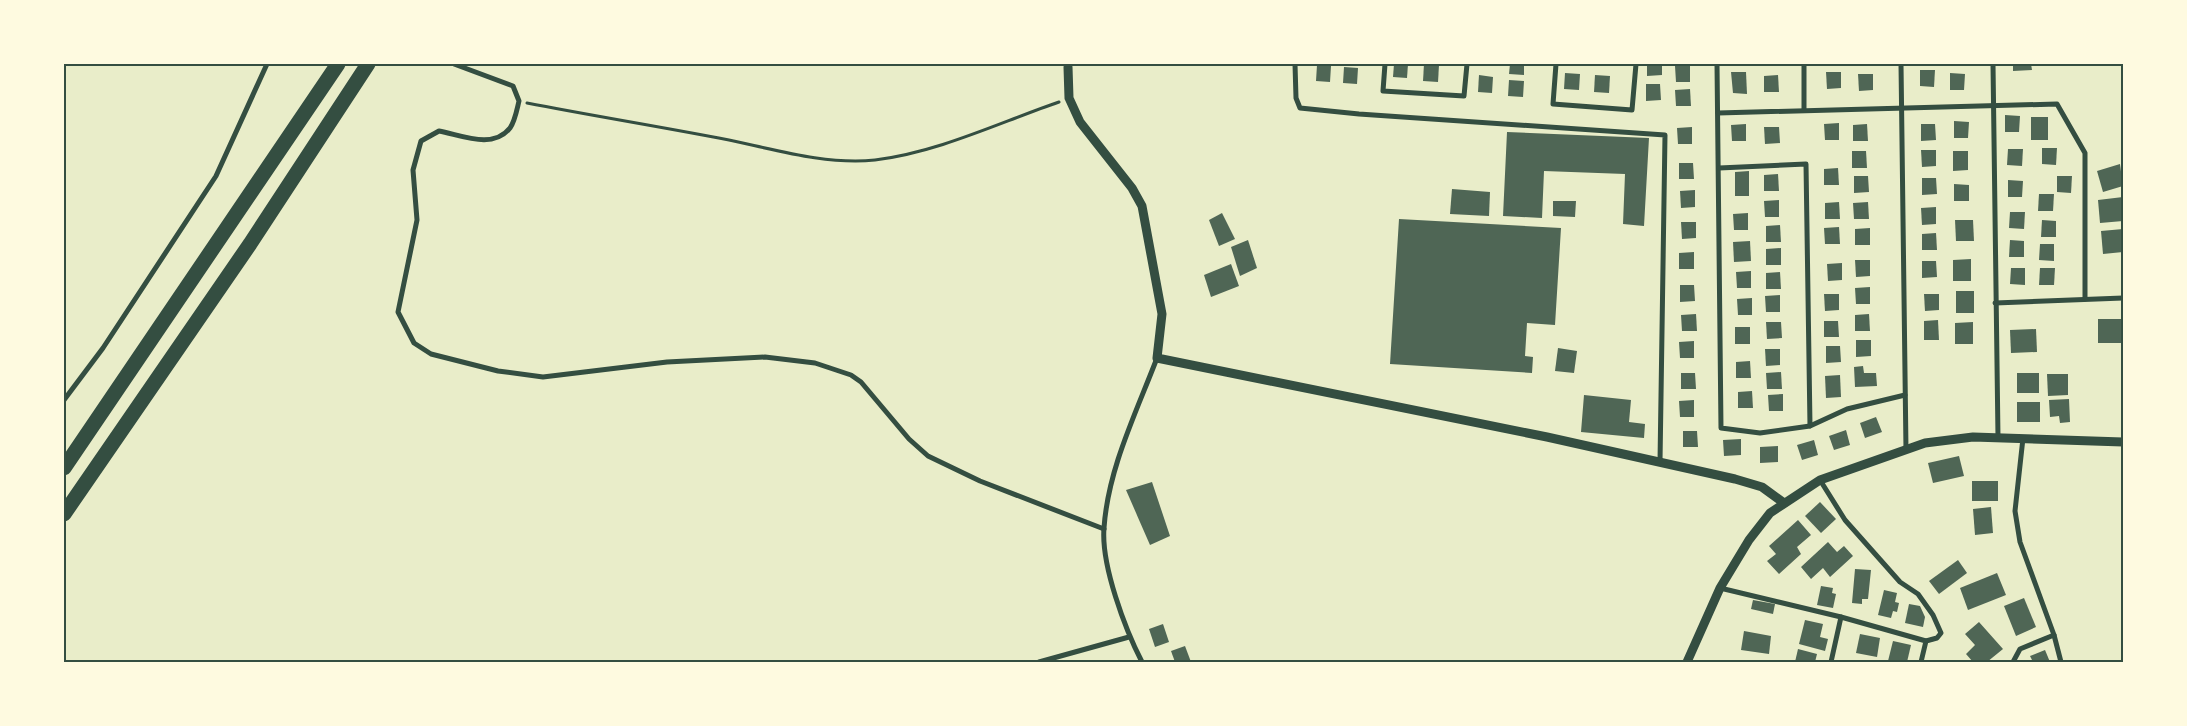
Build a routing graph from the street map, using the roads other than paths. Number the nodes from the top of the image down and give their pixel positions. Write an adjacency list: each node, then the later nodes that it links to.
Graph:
1 (267, 64): 25 (street)
2 (338, 64): 32 (highway)
3 (368, 64): 35 (highway)
4 (454, 64): 36 (street)
5 (1296, 64): 31 (street)
6 (1384, 64): 7 (street)
7 (1467, 64)
8 (1556, 64): 9 (street)
9 (1636, 64)
10 (1717, 64): 18 (street)
11 (1804, 64): 17 (street)
12 (1901, 64): 16 (street)
13 (1993, 64): 15 (street)
14 (1068, 66): 23 (street)
15 (1994, 105): 16 (street); 21 (street); 22 (street)
16 (1902, 107): 17 (street); 24 (street)
17 (1804, 110): 18 (street)
18 (1718, 113): 19 (street)
19 (1719, 168): 26 (street); 26 (street)
20 (2123, 298): 21 (street)
21 (2085, 299): 22 (street)
22 (1995, 303): 27 (street)
23 (1157, 358): 31 (street); 36 (street)
24 (1905, 395): 26 (street); 30 (street)
25 (64, 400)
26 (1810, 426)
27 (1998, 437): 28 (street); 30 (street)
28 (2023, 438): 29 (street); 39 (street)
29 (2123, 442)
30 (1906, 450): 33 (street)
31 (1660, 462): 34 (street)
32 (64, 468)
33 (1820, 480): 34 (street); 41 (street)
34 (1784, 503): 37 (street)
35 (64, 514)
36 (1104, 529): 40 (street)
37 (1720, 588): 38 (street); 44 (street)
38 (1841, 617): 41 (street); 45 (street)
39 (2054, 635): 47 (street); 48 (street)
40 (1129, 636): 42 (street); 43 (street)
41 (1926, 641): 46 (street)
42 (1039, 662)
43 (1142, 662)
44 (1687, 662)
45 (1831, 662)
46 (1921, 662)
47 (2013, 662)
48 (2061, 662)

